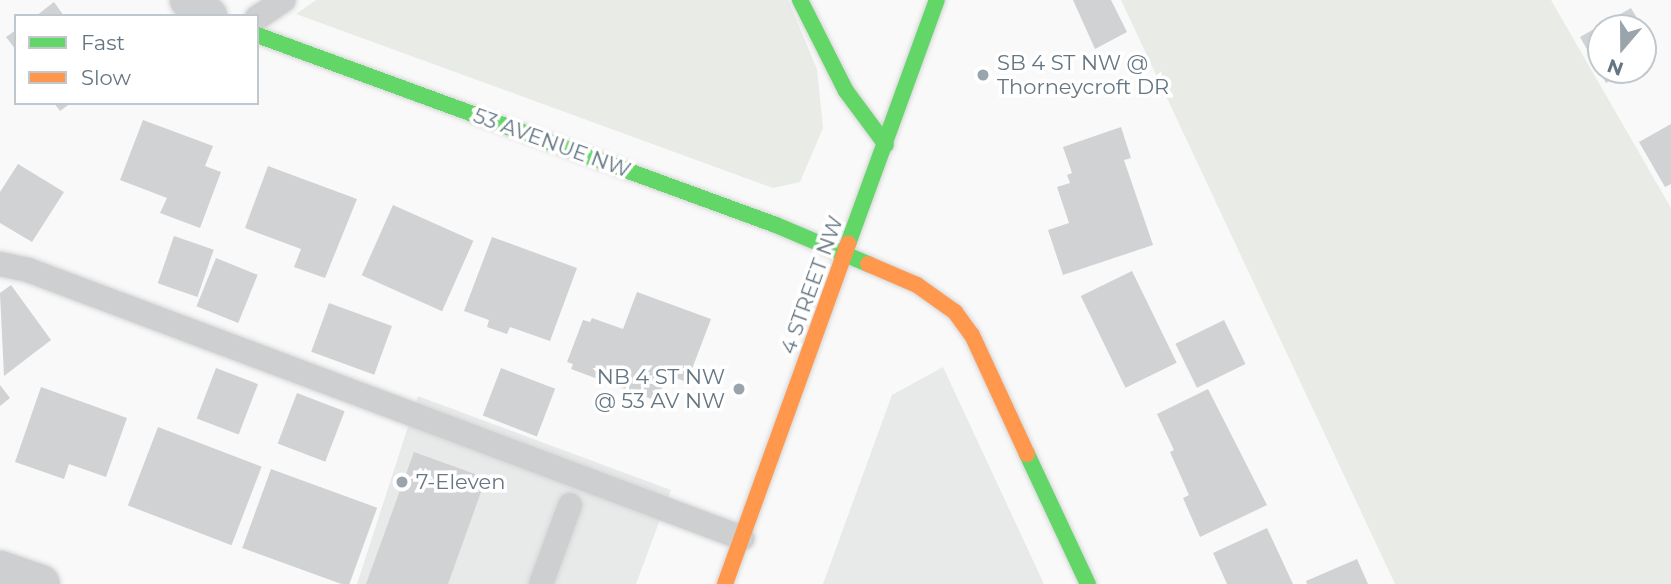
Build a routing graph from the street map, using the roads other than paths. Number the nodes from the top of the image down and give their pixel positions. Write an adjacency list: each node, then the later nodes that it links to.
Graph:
1 (189, 0): 5 (street)
2 (284, 0): 6 (lane)
3 (800, 0): 8 (street)
4 (937, 0): 8 (street, 4 STREET NW)
5 (206, 14)
6 (259, 17)
7 (259, 36): 9 (street, 53 AVENUE NW)
8 (886, 145): 9 (street, 4 STREET NW)
9 (846, 254): 12 (street, 4 STREET NW); 17 (street, 53 AVENUE NW)
10 (0, 264): 12 (lane)
11 (570, 505): 14 (lane)
12 (742, 538): 16 (street, 4 STREET NW)
13 (0, 569): 15 (street)
14 (550, 581)
15 (41, 584)
16 (724, 584)
17 (1088, 584)

